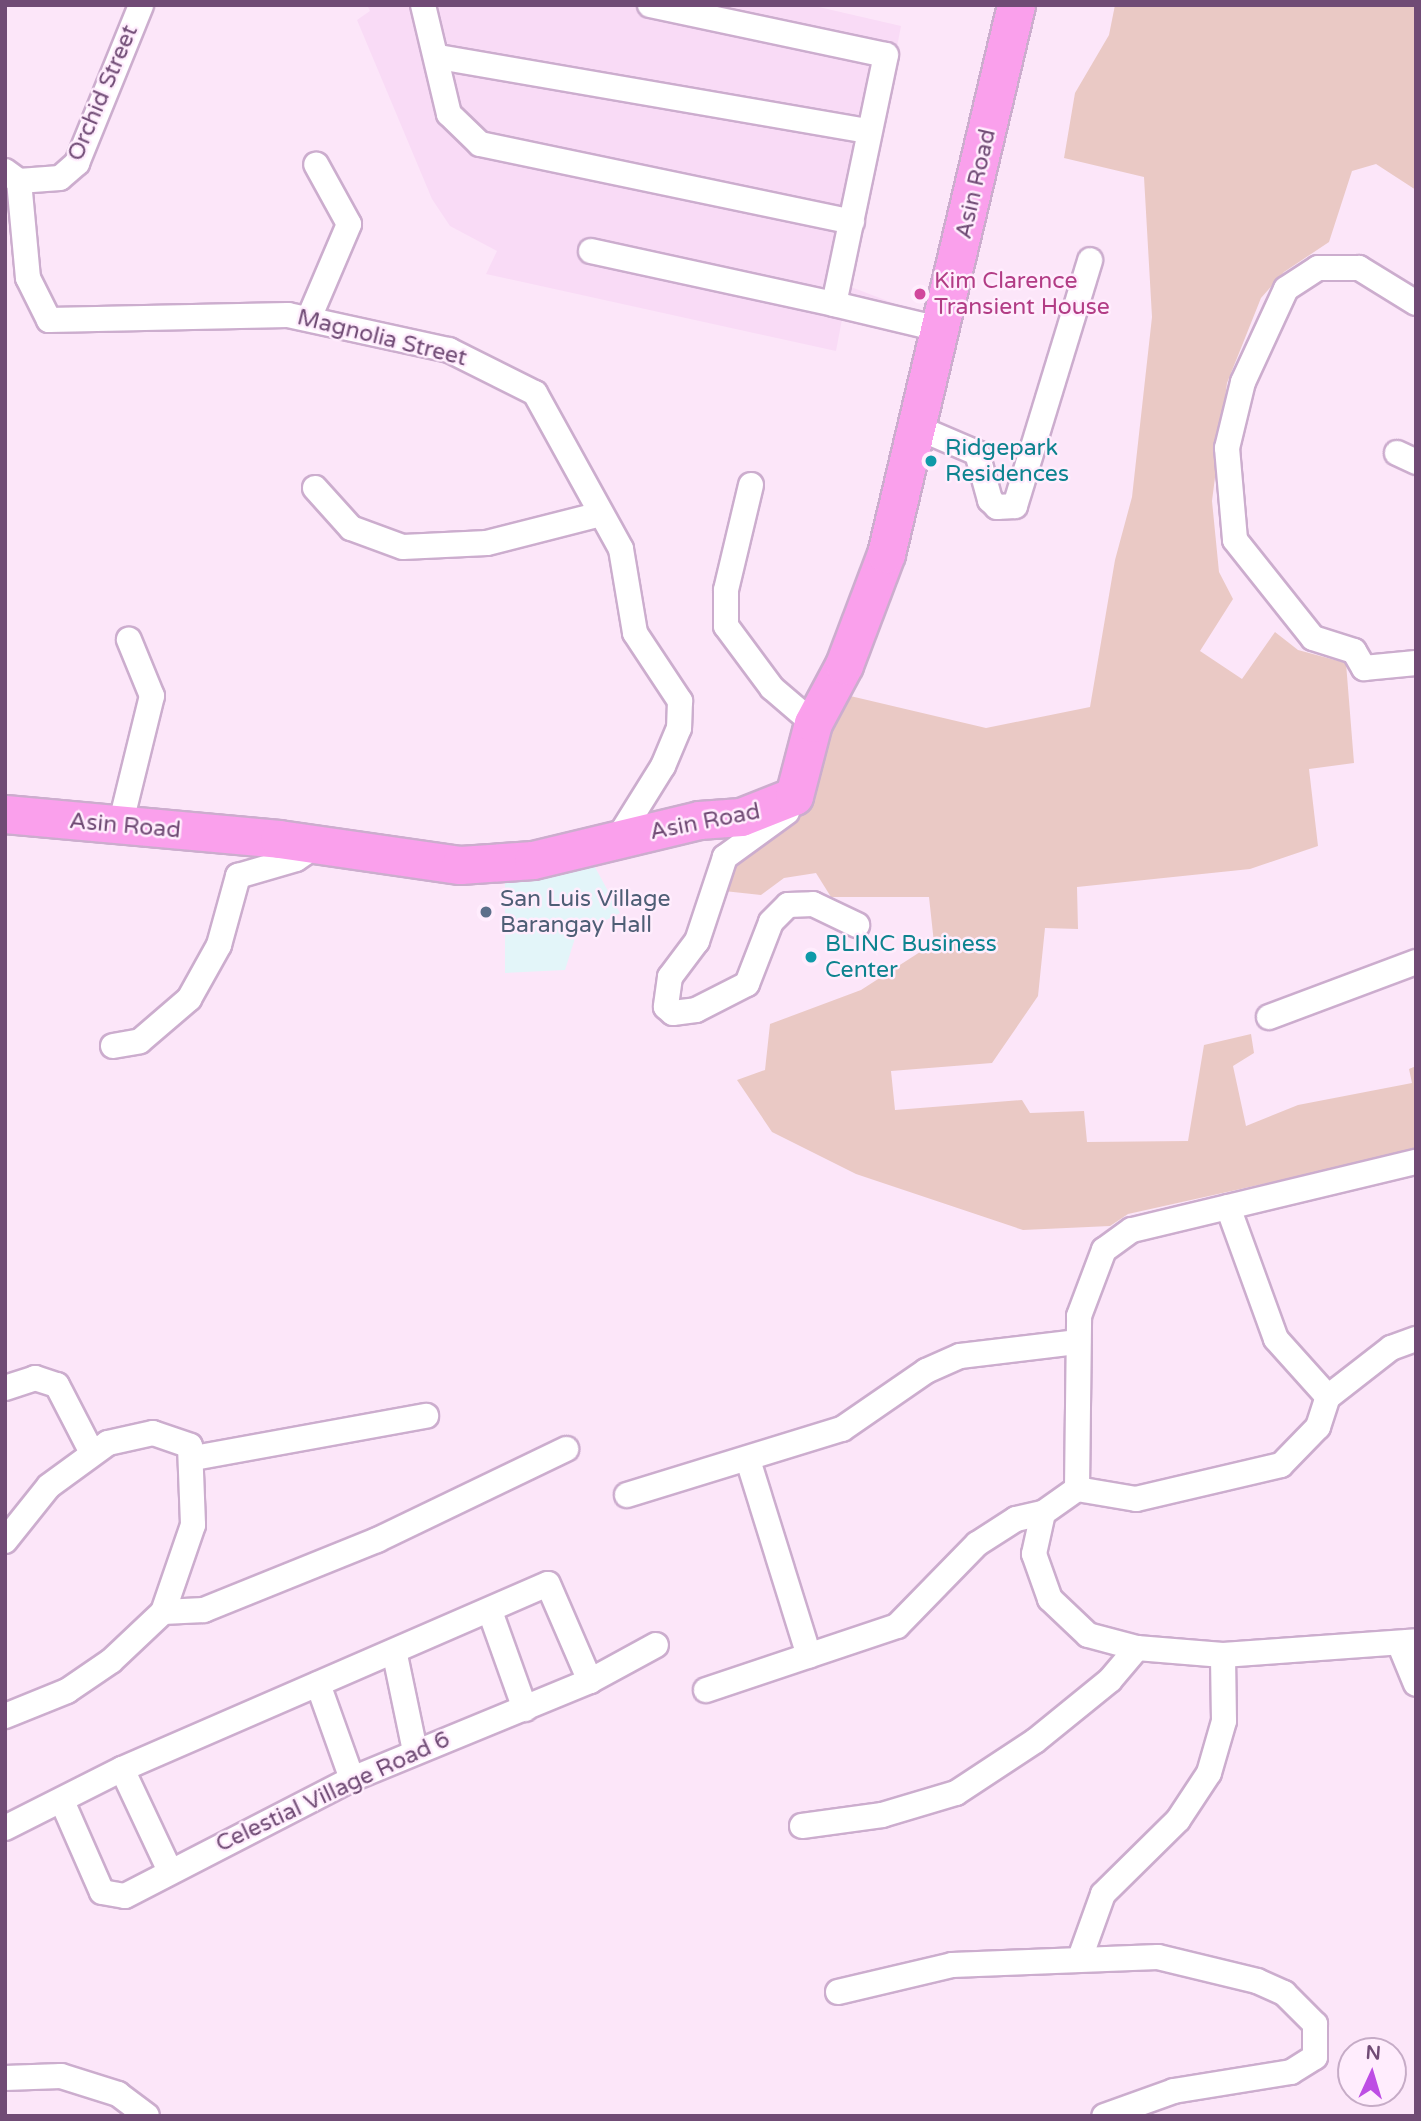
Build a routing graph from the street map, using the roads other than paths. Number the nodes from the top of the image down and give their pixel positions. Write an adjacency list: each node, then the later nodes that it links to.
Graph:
1 (141, 5): 8 (street, Orchid Street)
2 (423, 5): 5 (street)
3 (650, 5): 6 (street)
4 (1016, 5): 15 (main road, Asin Road)
5 (439, 57): 6 (street); 9 (street)
6 (866, 131): 9 (street)
7 (316, 163): 14 (street)
8 (12, 176): 14 (street, Magnolia Street)
9 (852, 222): 13 (street)
10 (591, 251): 13 (street)
11 (1090, 260): 16 (street)
12 (1416, 303): 21 (street)
13 (834, 304): 15 (street)
14 (309, 318): 19 (street, Magnolia Street)
15 (943, 330): 16 (main road, Asin Road)
16 (921, 429): 22 (main road, Asin Road)
17 (751, 485): 22 (street)
18 (315, 488): 19 (street)
19 (597, 515): 26 (street, Magnolia Street)
20 (129, 640): 25 (street)
21 (1416, 663)
22 (813, 723): 23 (main road, Asin Road)
23 (794, 796): 26 (main road, Asin Road); 28 (street)
24 (5, 814): 25 (main road, Asin Road)
25 (120, 826): 27 (main road, Asin Road)
26 (617, 839): 27 (main road, Asin Road)
27 (315, 846): 31 (street)
28 (856, 925)
29 (1416, 962): 30 (street)
30 (1269, 1017)
31 (113, 1046)
32 (1416, 1162): 33 (street)
33 (1228, 1207): 35 (street); 37 (street)
34 (1416, 1339): 37 (street)
35 (1078, 1342): 42 (street); 43 (street)
36 (5, 1388): 40 (street)
37 (1328, 1397): 43 (street)
38 (426, 1416): 41 (street)
39 (566, 1449): 47 (street)
40 (91, 1451): 41 (street); 46 (street)
41 (194, 1458): 47 (street)
42 (748, 1460): 44 (street); 54 (street)
43 (1077, 1489): 45 (street)
44 (627, 1495)
45 (1043, 1513): 51 (street); 54 (street)
46 (5, 1541)
47 (163, 1612): 60 (street)
48 (491, 1614): 52 (street); 55 (street); 59 (street)
49 (1408, 1642): 53 (street); 57 (street)
50 (656, 1645): 55 (street, Celestial Village Road 6)
51 (1137, 1648): 53 (street); 65 (street)
52 (395, 1655): 56 (street); 61 (street)
53 (1223, 1655): 68 (street)
54 (809, 1656): 58 (street)
55 (590, 1681): 59 (street, Celestial Village Road 6)
56 (318, 1684): 62 (street); 63 (street)
57 (1416, 1684)
58 (706, 1690)
59 (525, 1709): 61 (street, Celestial Village Road 6)
60 (5, 1716)
61 (415, 1751): 63 (street, Celestial Village Road 6)
62 (122, 1769): 64 (street); 67 (street)
63 (352, 1779): 67 (street, Celestial Village Road 6)
64 (62, 1801): 66 (street); 67 (street, Celestial Village Road 6)
65 (802, 1826)
66 (5, 1828)
67 (169, 1869)
68 (1080, 1958): 69 (street); 72 (street)
69 (838, 1992)
70 (5, 2078): 71 (street)
71 (147, 2116)
72 (1104, 2116)

